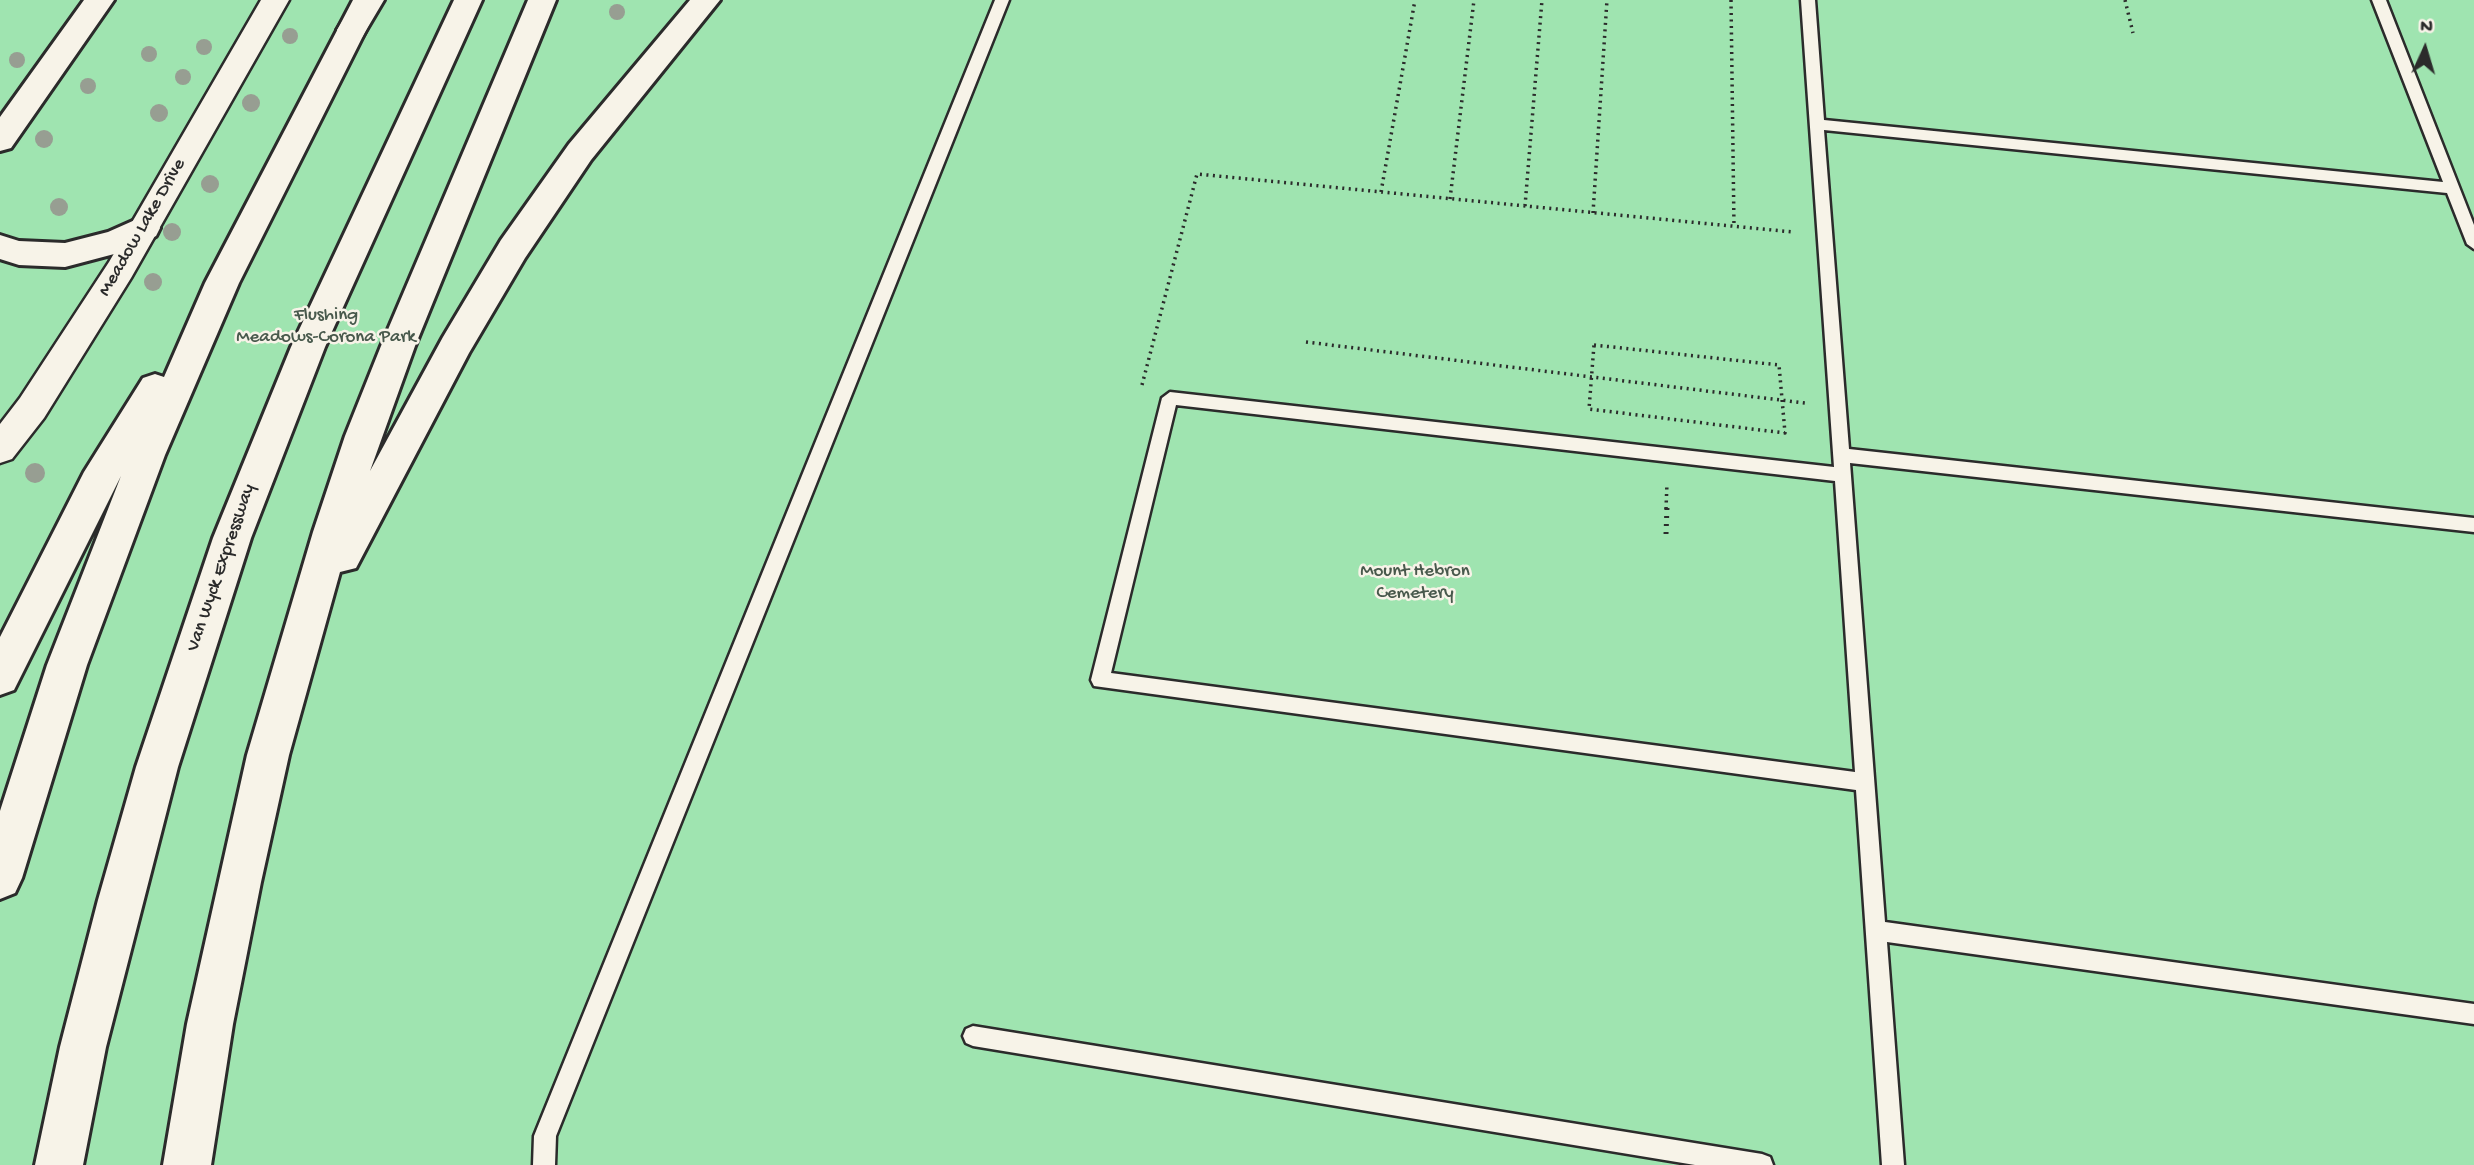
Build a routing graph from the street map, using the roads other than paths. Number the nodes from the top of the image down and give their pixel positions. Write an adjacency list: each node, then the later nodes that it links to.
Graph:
1 (100, 0): 11 (main road)
2 (275, 0): 13 (street, Meadow Lake Drive)
3 (368, 0): 16 (main road)
4 (468, 0): 28 (main road, Van Wyck Expressway)
5 (542, 0): 21 (main road)
6 (706, 0): 21 (main road)
7 (1002, 0): 30 (lane)
8 (1808, 0): 10 (lane)
9 (2379, 0): 12 (lane)
10 (1817, 124): 12 (lane); 18 (lane)
11 (0, 140)
12 (2452, 188): 14 (lane)
13 (144, 228): 15 (main road); 17 (street, Meadow Lake Drive)
14 (2474, 244)
15 (0, 247)
16 (222, 283): 22 (main road); 24 (main road)
17 (0, 449)
18 (1841, 455): 19 (lane); 20 (lane)
19 (1843, 475): 23 (lane); 23 (lane)
20 (2474, 525)
21 (300, 636): 29 (main road)
22 (0, 677)
23 (1865, 782): 25 (lane)
24 (0, 878)
25 (1876, 931): 26 (lane); 32 (lane)
26 (2474, 1014)
27 (973, 1036): 31 (lane)
28 (59, 1165)
29 (187, 1165)
30 (544, 1165)
31 (1762, 1165)
32 (1893, 1165)

